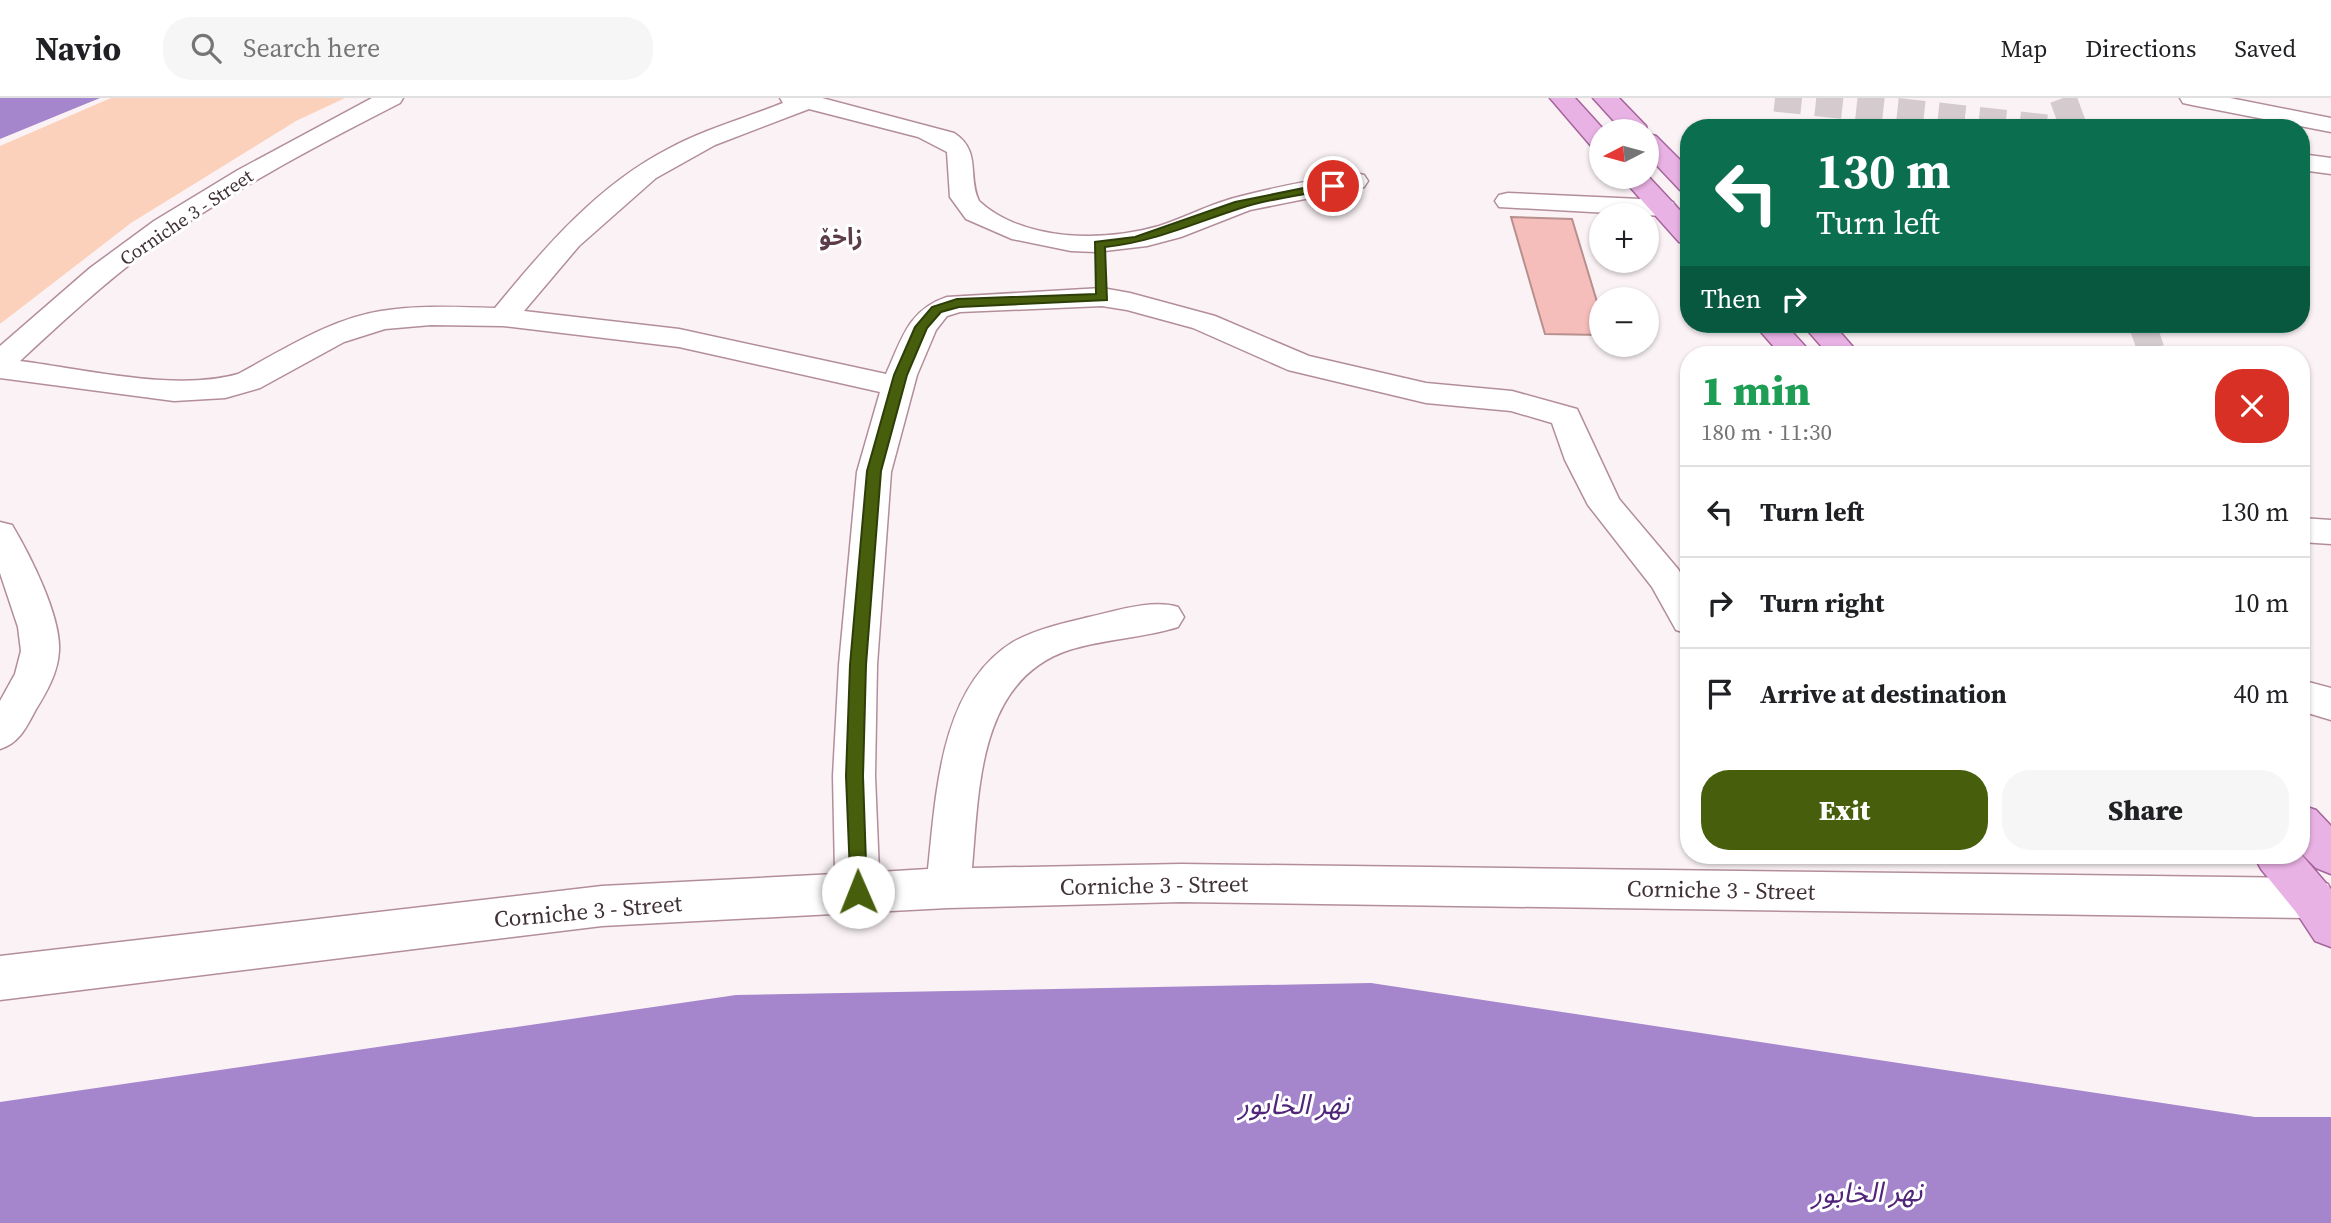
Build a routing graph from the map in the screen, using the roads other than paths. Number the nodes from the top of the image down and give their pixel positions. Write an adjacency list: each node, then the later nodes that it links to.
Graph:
1 (391, 98): 27 (street, Corniche 3 - Street)
2 (1562, 98): 10 (main road)
3 (1605, 98): 6 (main road)
4 (2192, 98): 7 (street)
5 (809, 101): 20 (street); 22 (street)
6 (1625, 119)
7 (2300, 119)
8 (2310, 121): 9 (street)
9 (2331, 125)
10 (1589, 128)
11 (1659, 153): 14 (main road)
12 (2310, 163): 13 (street)
13 (2331, 166)
14 (1680, 175)
15 (1355, 181): 20 (street)
16 (1645, 189): 18 (main road)
17 (1508, 201): 18 (street)
18 (1663, 208): 19 (main road)
19 (1680, 226)
20 (1099, 244): 21 (street)
21 (1102, 297): 29 (street); 33 (street)
22 (503, 317): 28 (street); 29 (street)
23 (1777, 333): 25 (main road)
24 (1825, 333): 26 (main road)
25 (1790, 346)
26 (1837, 346)
27 (0, 363)
28 (0, 368)
29 (898, 386): 42 (street)
30 (2310, 531): 31 (street)
31 (2331, 532)
32 (0, 534): 37 (street)
33 (1680, 604)
34 (1166, 617): 41 (street)
35 (2310, 698): 36 (street)
36 (2331, 704)
37 (0, 733)
38 (2310, 833): 39 (main road)
39 (2331, 855)
40 (2283, 864): 43 (main road)
41 (948, 888): 42 (street, Corniche 3 - Street); 43 (street, Corniche 3 - Street)
42 (858, 892): 44 (street, Corniche 3 - Street)
43 (2322, 912)
44 (0, 978)

